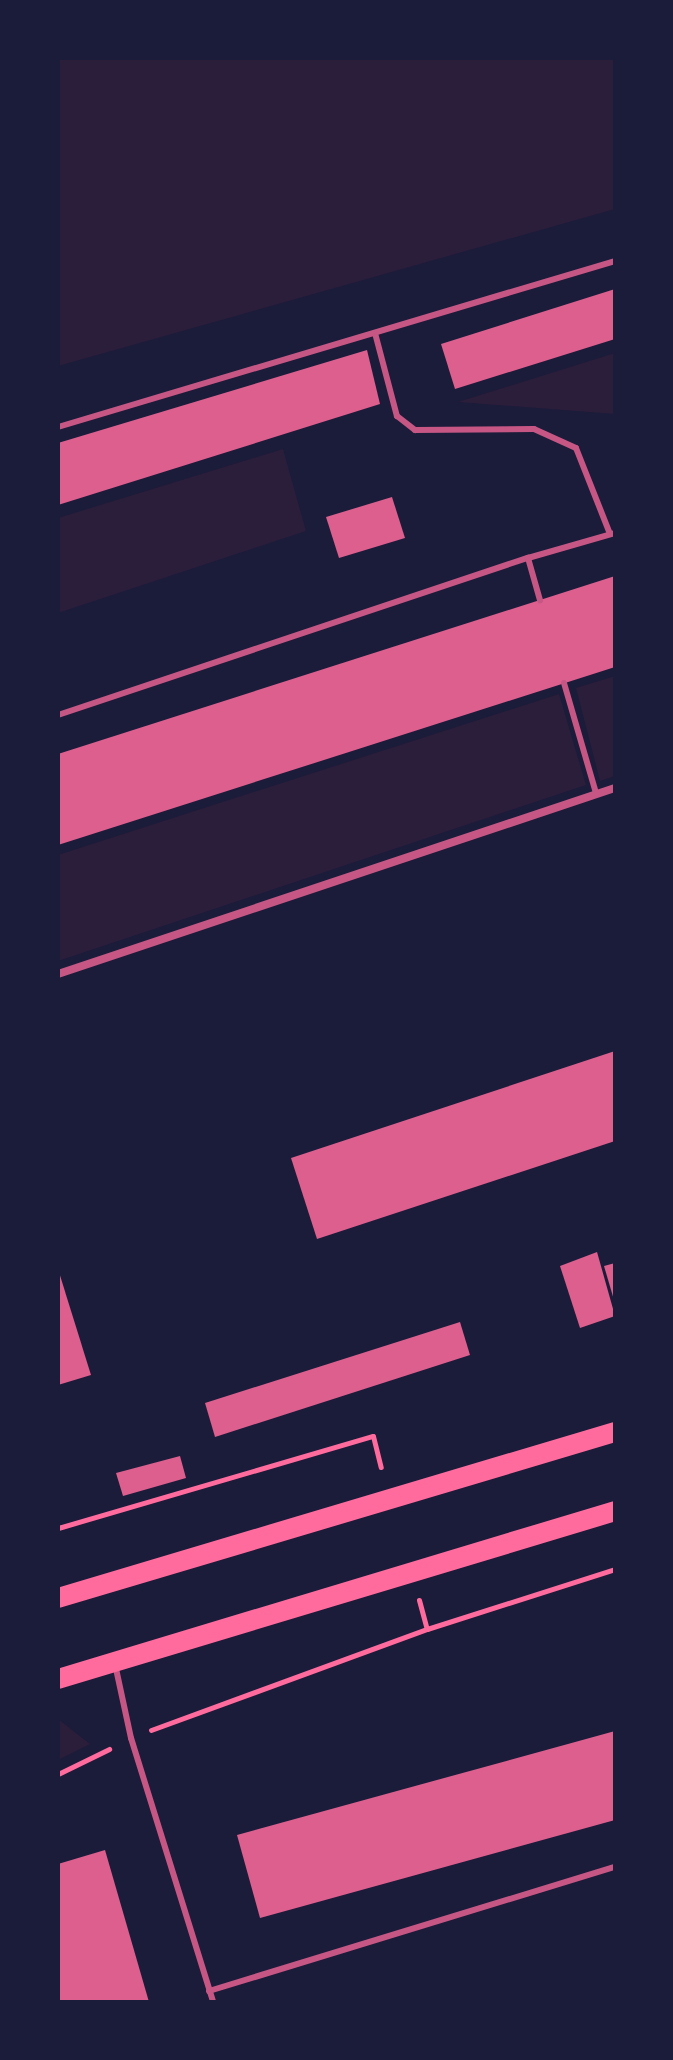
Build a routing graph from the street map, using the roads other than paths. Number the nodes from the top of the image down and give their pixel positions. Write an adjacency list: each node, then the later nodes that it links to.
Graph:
1 (615, 261): 2 (lane)
2 (375, 333): 3 (lane); 4 (lane)
3 (58, 427)
4 (612, 533): 5 (lane)
5 (528, 558): 6 (lane); 8 (lane)
6 (540, 600)
7 (564, 683): 10 (lane)
8 (58, 715)
9 (615, 788): 10 (street)
10 (596, 793): 11 (street)
11 (58, 974)
12 (615, 1432): 14 (main road)
13 (615, 1511): 15 (main road)
14 (58, 1598)
15 (114, 1663): 16 (main road); 18 (lane)
16 (58, 1679)
17 (615, 1867): 18 (lane)
18 (209, 1991): 19 (lane)
19 (213, 2002)

